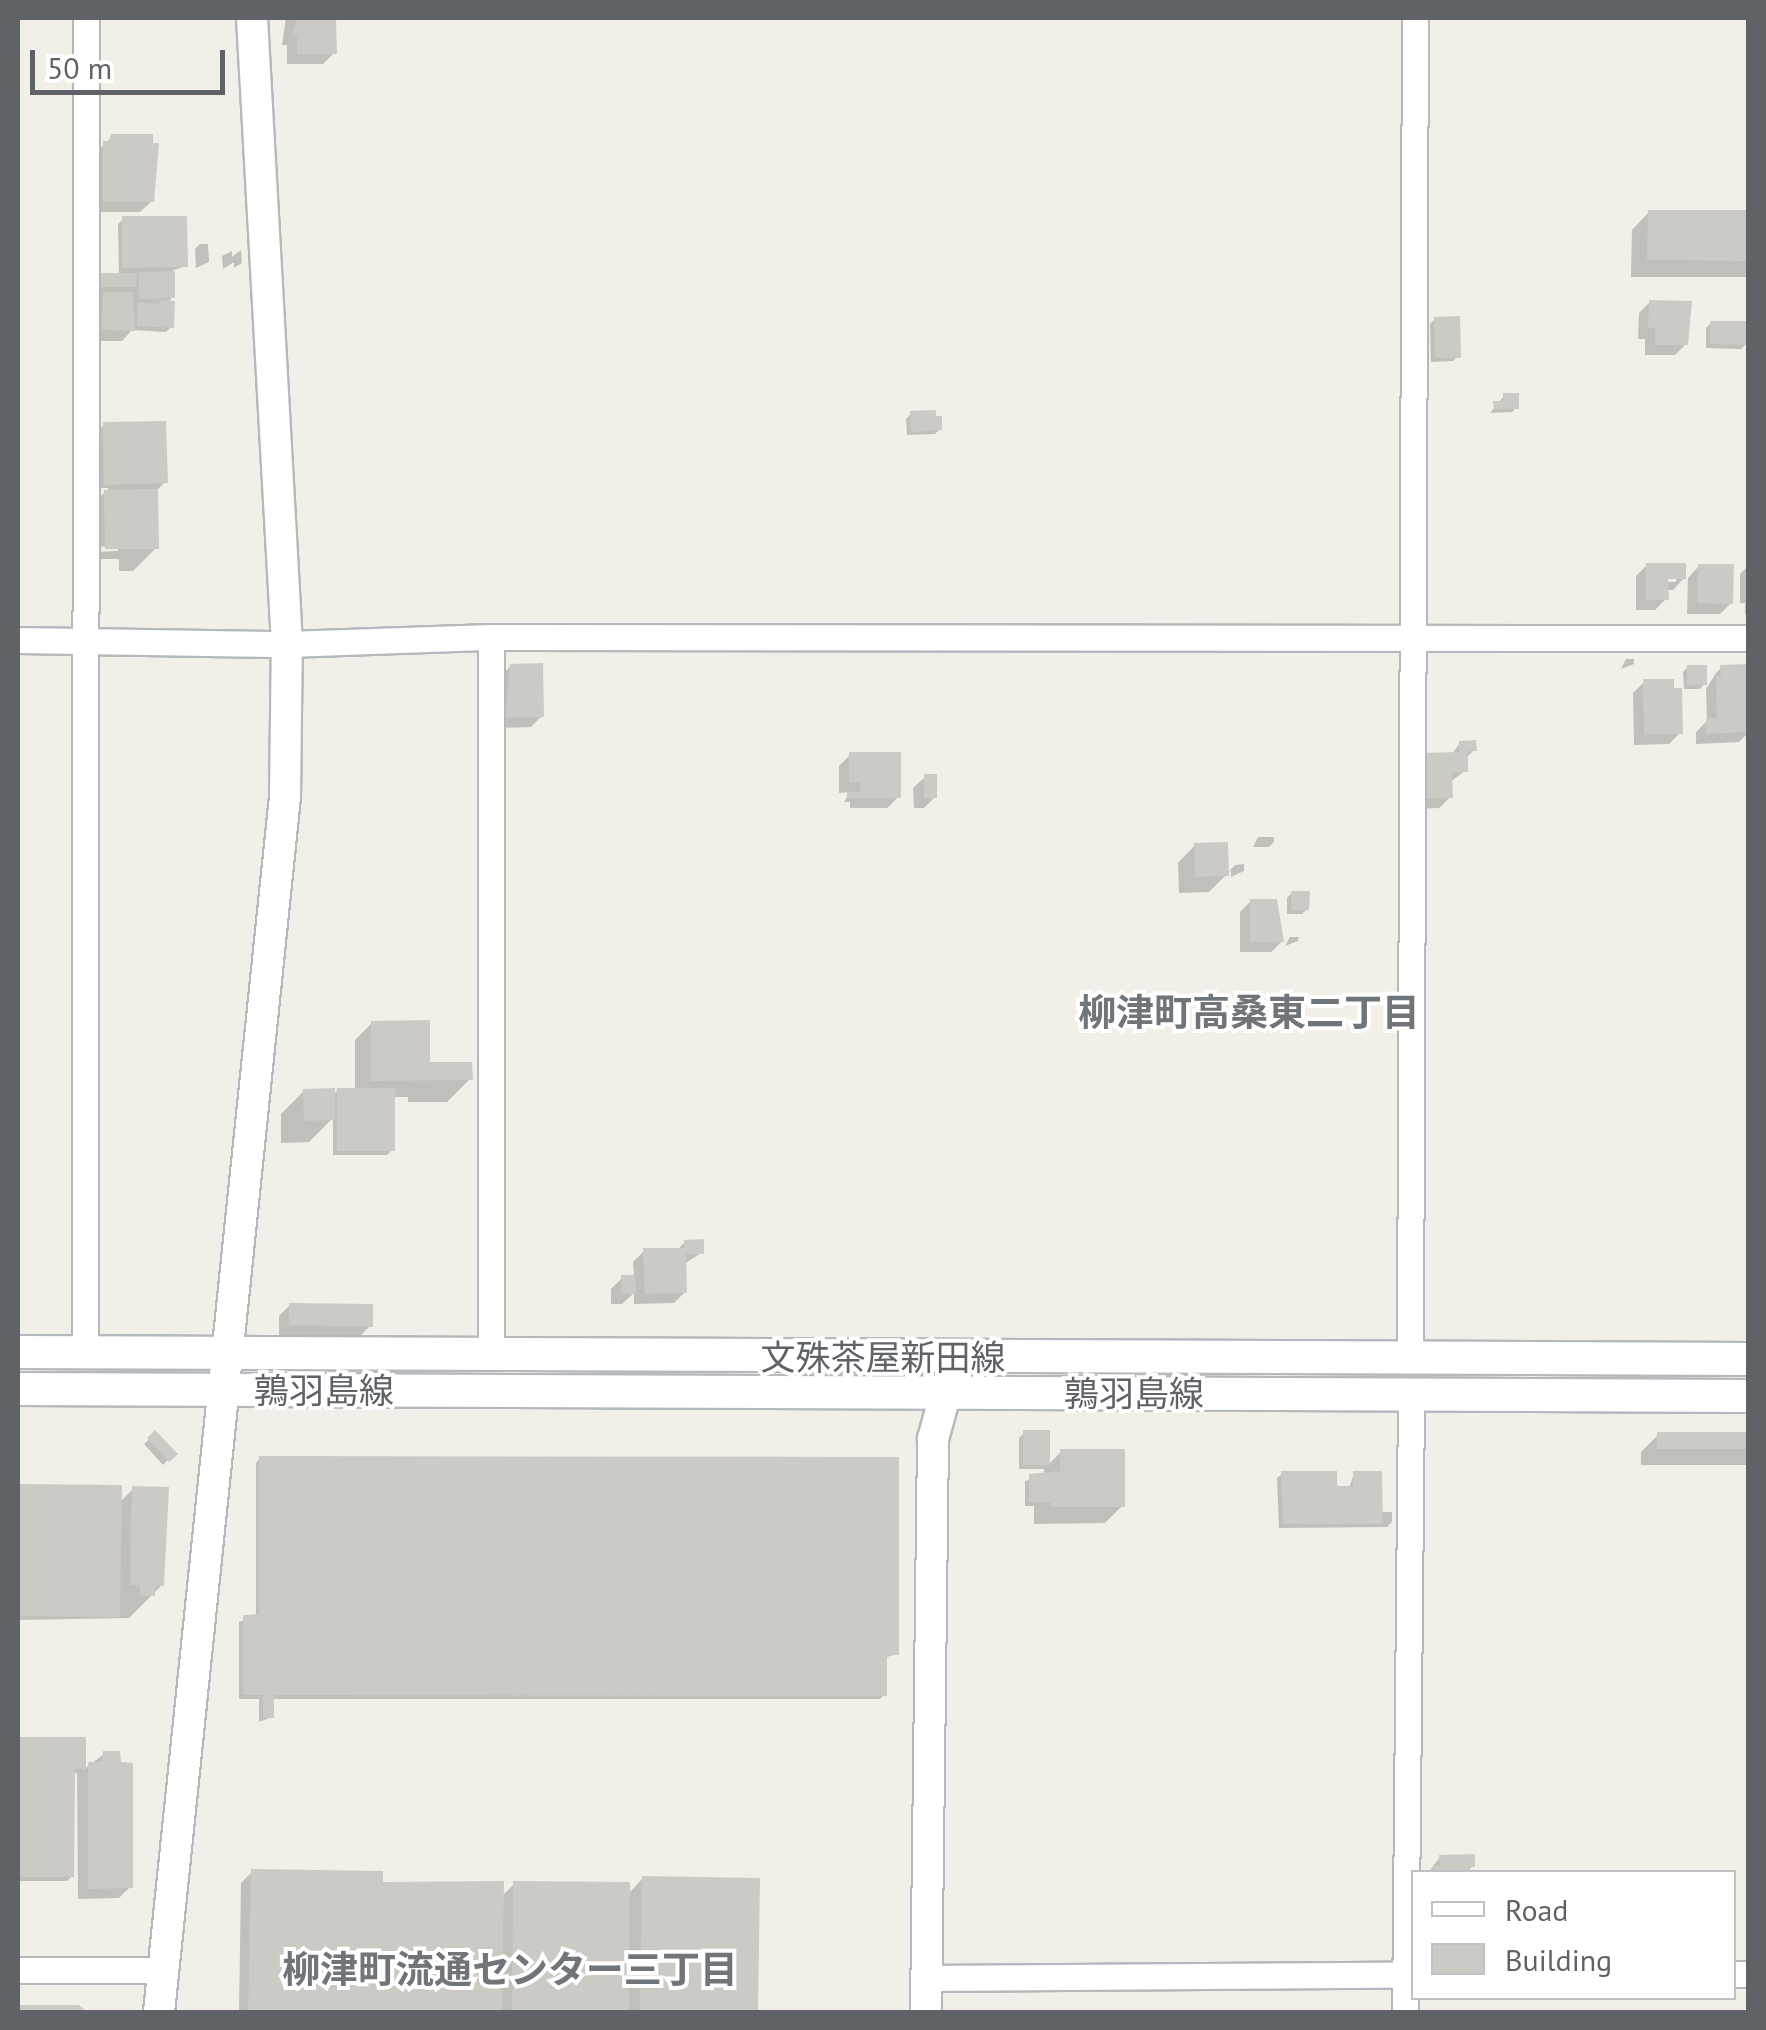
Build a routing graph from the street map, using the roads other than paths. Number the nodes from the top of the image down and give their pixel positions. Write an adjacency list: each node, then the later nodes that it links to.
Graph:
1 (86, 18): 8 (street)
2 (252, 18): 9 (street)
3 (1415, 18): 6 (street)
4 (491, 637): 6 (street); 9 (street); 13 (street)
5 (1748, 638): 6 (street)
6 (1412, 639): 15 (street)
7 (18, 640): 8 (street)
8 (87, 641): 9 (street); 12 (street)
9 (287, 644): 10 (street)
10 (225, 1351): 12 (main road, 文殊茶屋新田線); 13 (main road, 文殊茶屋新田線); 18 (street)
11 (18, 1352): 12 (main road, 文殊茶屋新田線)
12 (85, 1352)
13 (491, 1354): 14 (main road, 文殊茶屋新田線)
14 (955, 1358): 15 (main road, 文殊茶屋新田線); 19 (street)
15 (1410, 1359): 16 (main road, 文殊茶屋新田線)
16 (1748, 1359)
17 (18, 1389): 18 (main road, 鶉羽島線)
18 (220, 1390): 19 (main road, 鶉羽島線); 23 (street)
19 (944, 1392): 20 (main road, 鶉羽島線); 25 (street)
20 (1411, 1395): 21 (main road, 鶉羽島線); 24 (street)
21 (1748, 1396)
22 (18, 1970): 23 (street)
23 (164, 1970): 26 (street)
24 (1409, 1975): 25 (street); 28 (street)
25 (926, 1978): 27 (street)
26 (159, 2012)
27 (926, 2012)
28 (1405, 2012)

